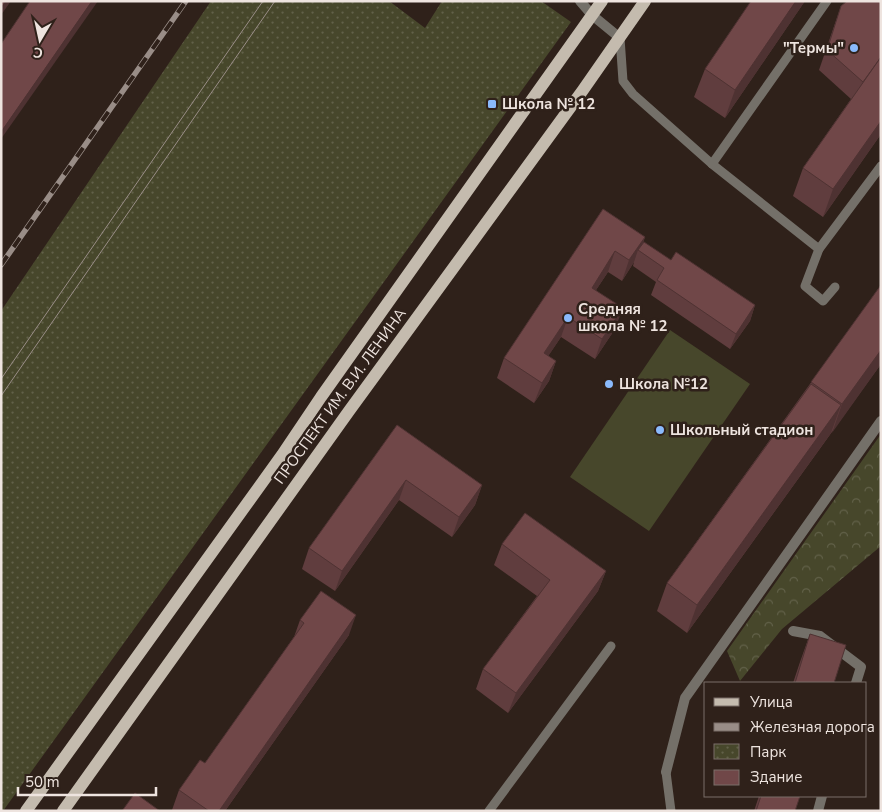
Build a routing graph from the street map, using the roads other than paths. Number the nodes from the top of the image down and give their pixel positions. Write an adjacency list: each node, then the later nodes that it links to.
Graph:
1 (580, 1): 5 (street)
2 (602, 1): 5 (main road, ПРОСПЕКТ ИМ. В.И. ЛЕНИНА)
3 (646, 1): 6 (main road, ПРОСПЕКТ ИМ. В.И. ЛЕНИНА)
4 (827, 1): 7 (lane)
5 (592, 15): 6 (street); 17 (main road, ПРОСПЕКТ ИМ. В.И. ЛЕНИНА)
6 (620, 38): 7 (lane); 18 (main road, ПРОСПЕКТ ИМ. В.И. ЛЕНИНА)
7 (712, 164): 9 (lane)
8 (881, 166): 9 (lane)
9 (819, 249): 10 (lane)
10 (835, 287)
11 (881, 421): 15 (street)
12 (793, 631): 14 (street)
13 (611, 646): 19 (lane)
14 (856, 682)
15 (666, 772): 20 (lane)
16 (822, 797): 21 (street)
17 (26, 811)
18 (63, 811)
19 (489, 811)
20 (671, 811)
21 (818, 811)

